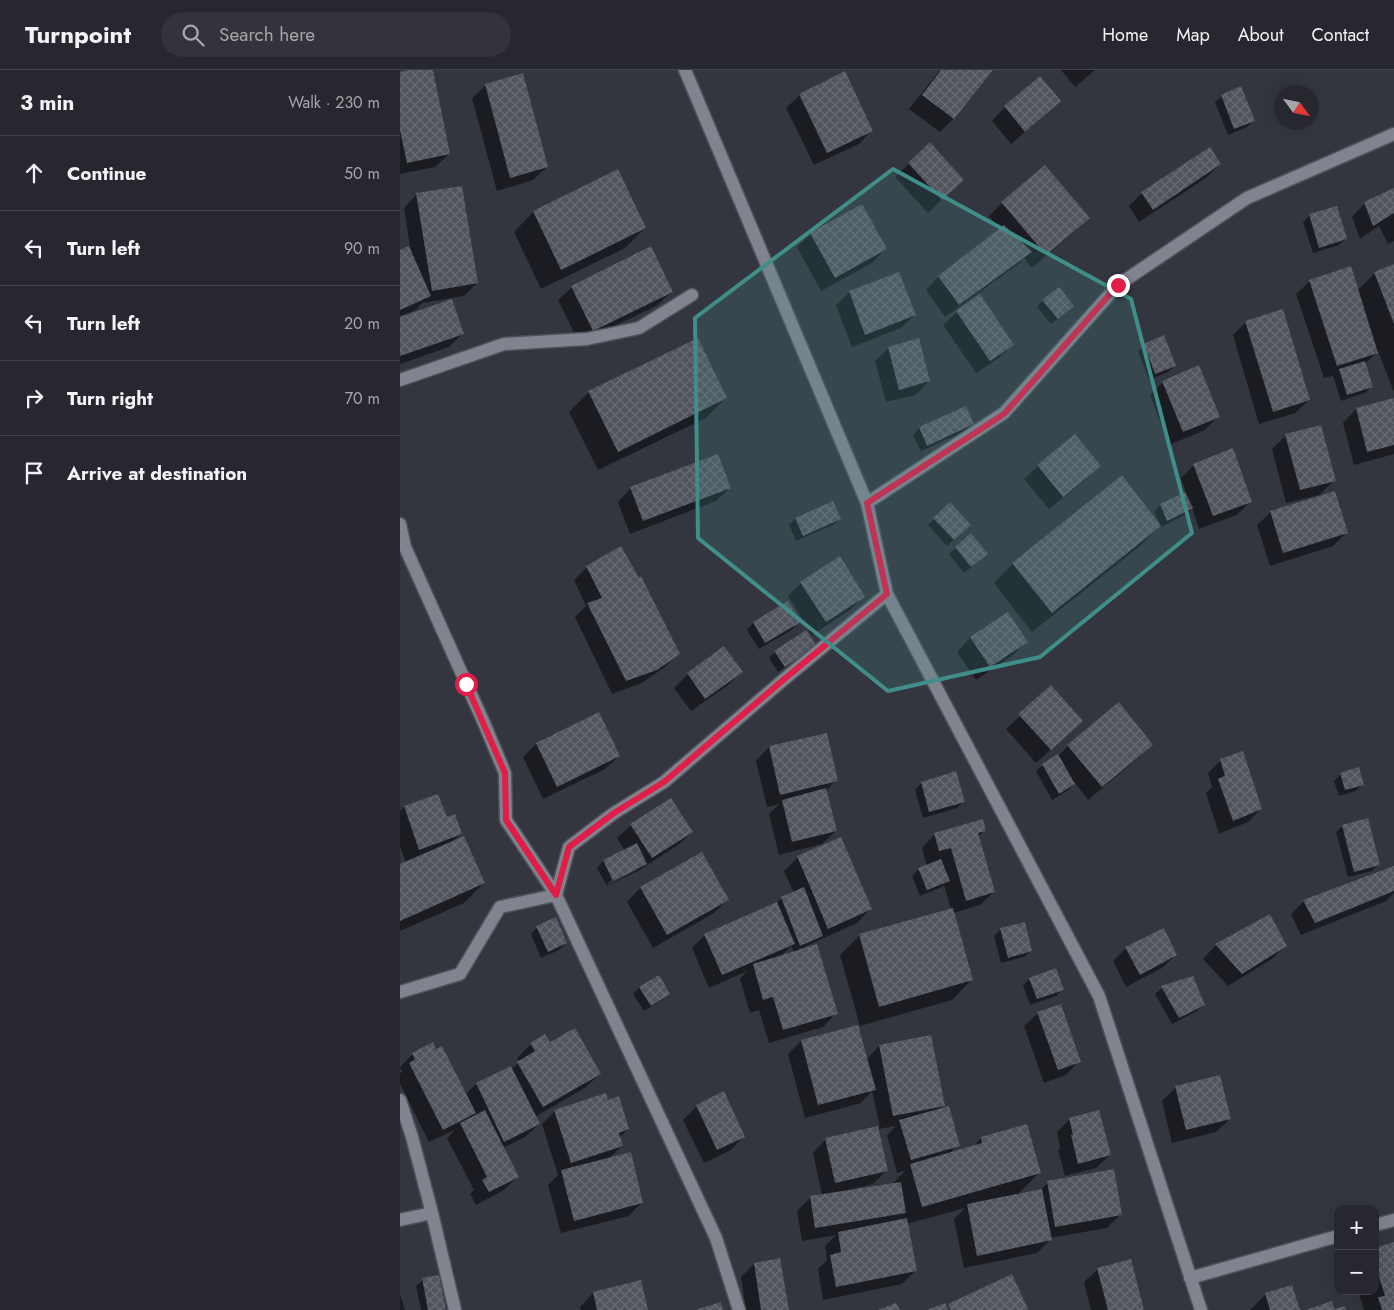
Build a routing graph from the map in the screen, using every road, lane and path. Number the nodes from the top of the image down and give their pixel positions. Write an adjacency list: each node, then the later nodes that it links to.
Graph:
1 (685, 70): 5 (street)
2 (1394, 134): 5 (street)
3 (692, 295): 4 (street)
4 (400, 380)
5 (867, 503): 7 (street)
6 (400, 524): 8 (street)
7 (887, 594): 8 (street); 16 (street)
8 (556, 895): 9 (street); 18 (street)
9 (400, 992)
10 (400, 1100): 11 (street)
11 (432, 1213): 12 (street); 17 (street)
12 (400, 1220)
13 (1394, 1220): 14 (street)
14 (1379, 1224)
15 (1334, 1237): 16 (street)
16 (1190, 1278): 19 (street)
17 (454, 1310)
18 (739, 1310)
19 (1201, 1310)

